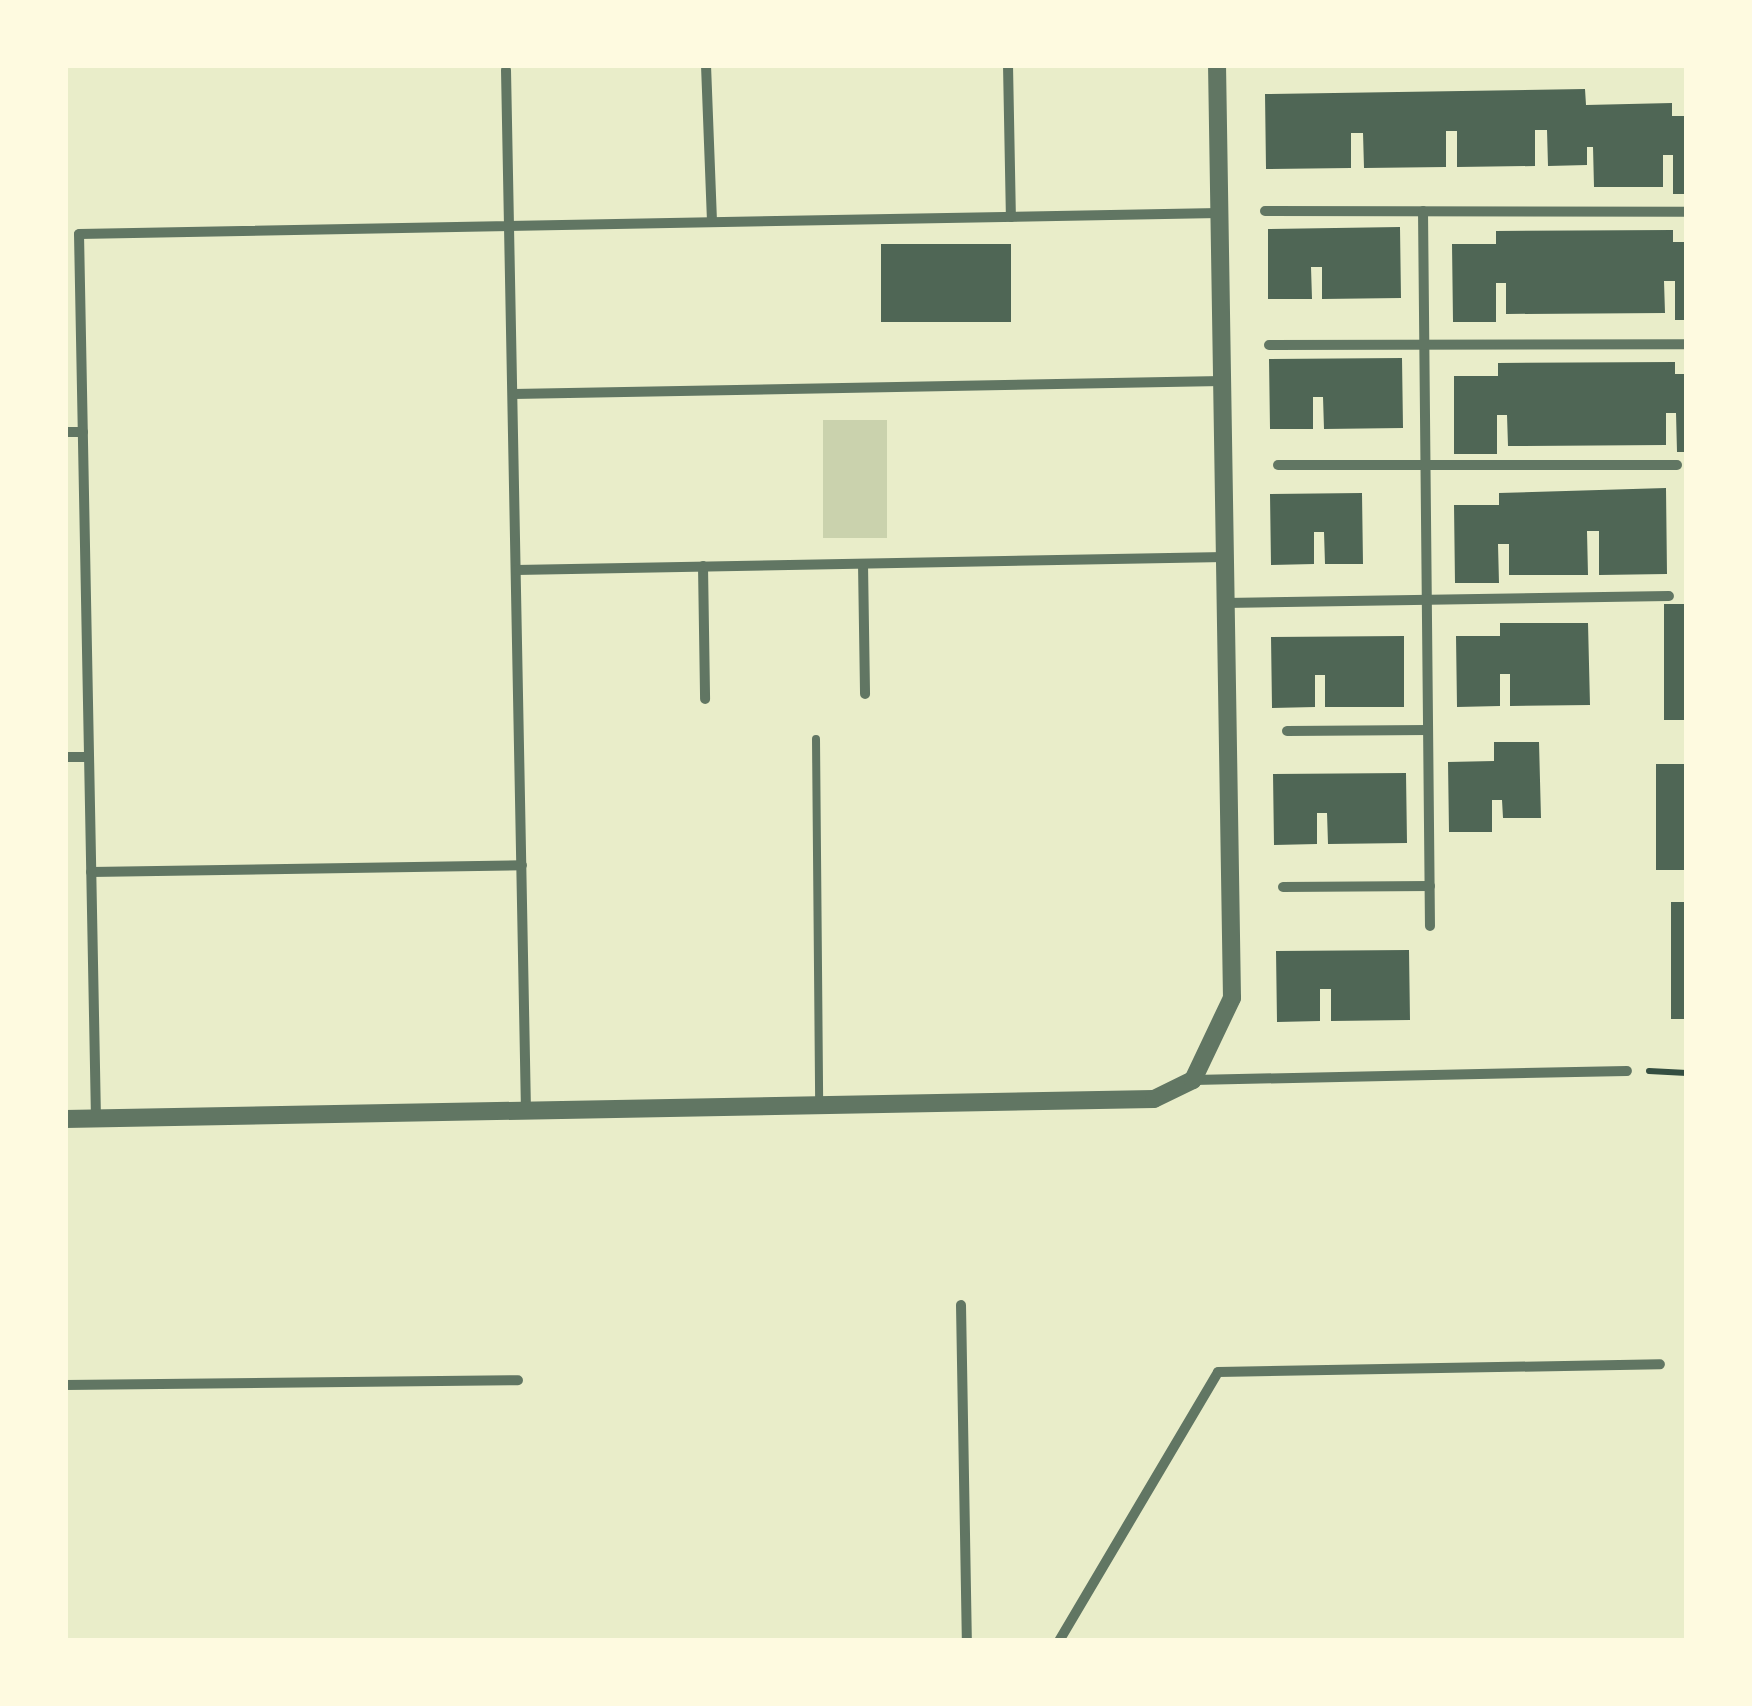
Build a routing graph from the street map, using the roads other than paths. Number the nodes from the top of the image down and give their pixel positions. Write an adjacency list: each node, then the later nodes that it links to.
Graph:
1 (1008, 65): 9 (street)
2 (1216, 65): 8 (street)
3 (707, 66): 10 (street)
4 (506, 70): 11 (street)
5 (1265, 211): 6 (street)
6 (1424, 211): 7 (street); 12 (street)
7 (1687, 212)
8 (1219, 213): 9 (street); 15 (street)
9 (1011, 217): 10 (street)
10 (712, 222): 11 (street)
11 (510, 226): 16 (street); 18 (street)
12 (1424, 344): 13 (street); 14 (street); 19 (street)
13 (1687, 344)
14 (1269, 345)
15 (1222, 382): 16 (street); 22 (street)
16 (513, 394): 25 (street)
17 (65, 432): 18 (street)
18 (83, 432): 35 (street)
19 (1424, 464): 20 (street); 21 (street); 27 (street)
20 (1278, 465)
21 (1677, 465)
22 (1225, 556): 23 (street); 28 (street)
23 (863, 564): 24 (street); 29 (street)
24 (702, 566): 25 (street); 30 (street)
25 (516, 570): 36 (street)
26 (1669, 596): 27 (street)
27 (1426, 600): 28 (street); 31 (street)
28 (1225, 603): 42 (street)
29 (866, 694)
30 (705, 699)
31 (1428, 730): 32 (street); 38 (street)
32 (1287, 731)
33 (816, 739): 43 (lane)
34 (65, 757): 35 (street)
35 (89, 757): 37 (street)
36 (522, 865): 37 (street); 44 (street)
37 (92, 872): 45 (street)
38 (1430, 886): 39 (street); 40 (street)
39 (1282, 887)
40 (1430, 926)
41 (1627, 1071): 42 (street)
42 (1193, 1080): 43 (street)
43 (819, 1105): 44 (street)
44 (526, 1110): 45 (street)
45 (96, 1118): 46 (street)
46 (65, 1119)
47 (960, 1305): 51 (street)
48 (1660, 1364): 52 (street)
49 (518, 1380): 50 (street)
50 (65, 1385)
51 (967, 1641)
52 (1058, 1641)

